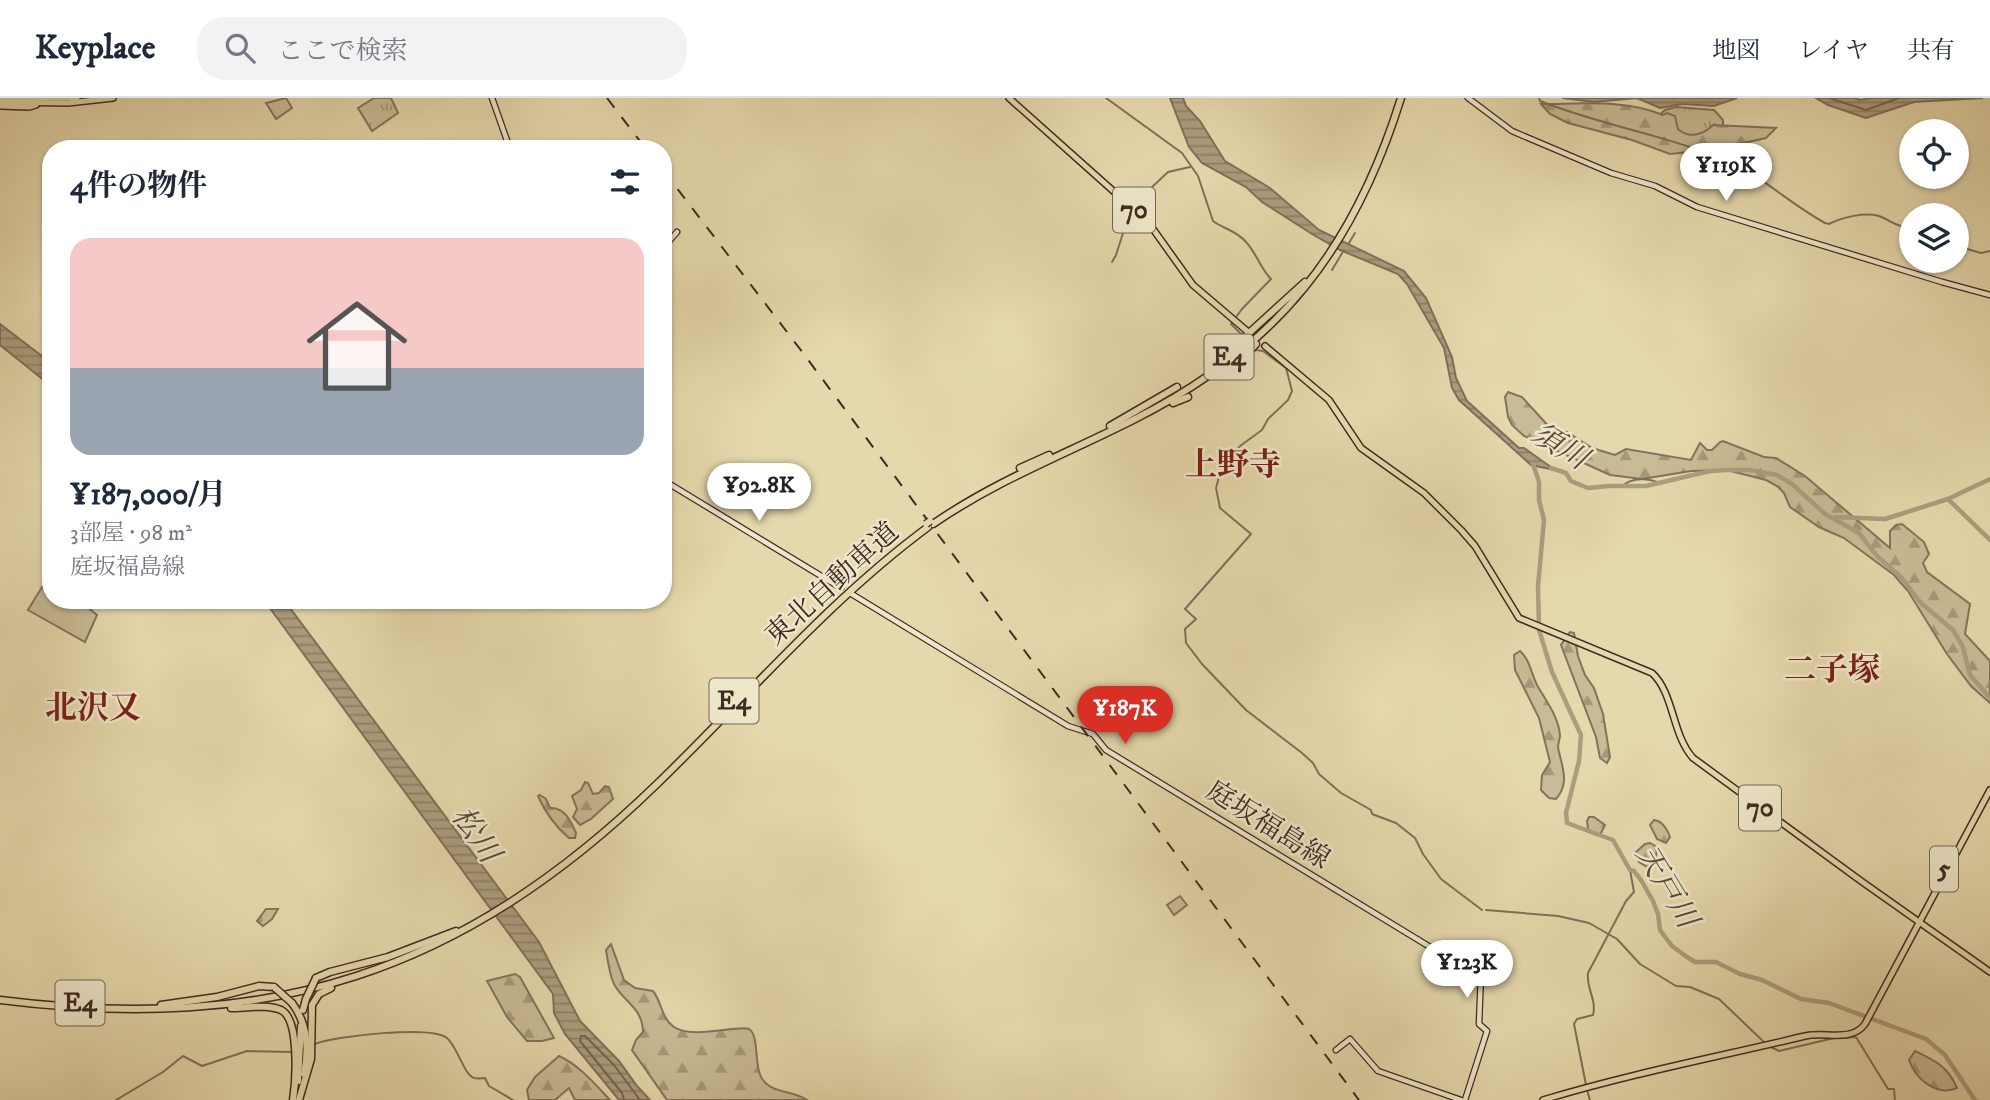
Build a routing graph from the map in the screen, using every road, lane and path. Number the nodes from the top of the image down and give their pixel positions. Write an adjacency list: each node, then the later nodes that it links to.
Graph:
1 (77, 98): 7 (main road)
2 (113, 98): 8 (main road)
3 (492, 98): 9 (main road)
4 (1009, 98): 14 (main road, 70)
5 (1399, 98): 12 (highway, 東北自動車道 / E4)
6 (1468, 98): 13 (main road)
7 (17, 99): 8 (main road)
8 (0, 102)
9 (507, 140)
10 (677, 232): 11 (main road)
11 (672, 238)
12 (1307, 284): 16 (highway); 17 (highway); 20 (highway, 東北自動車道 / E4)
13 (1990, 295)
14 (1247, 331)
15 (1265, 345): 26 (main road, 70)
16 (1227, 353)
17 (1238, 365)
18 (1177, 387): 20 (highway)
19 (1188, 397): 20 (highway)
20 (1113, 427): 27 (highway, 東北自動車道 / E4)
21 (672, 485): 22 (main road)
22 (841, 587)
23 (850, 593): 38 (main road, 庭坂福島線)
24 (1990, 783): 26 (main road, 5)
25 (1990, 790): 26 (main road, 5)
26 (1918, 921): 30 (main road, 70); 39 (main road, 5)
27 (472, 925): 28 (highway, 東北自動車道 / E4); 28 (highway, 東北自動車道 / E4)
28 (389, 961): 29 (highway)
29 (375, 967): 32 (highway); 34 (highway, bridge); 36 (highway)
30 (1990, 972)
31 (0, 998): 33 (highway, E4)
32 (217, 1003): 33 (highway); 33 (highway); 36 (highway); 36 (highway, bridge)
33 (205, 1005)
34 (303, 1010)
35 (1336, 1050): 38 (main road)
36 (303, 1055): 37 (highway); 37 (highway)
37 (296, 1100)
38 (1464, 1100)
39 (1543, 1100)

